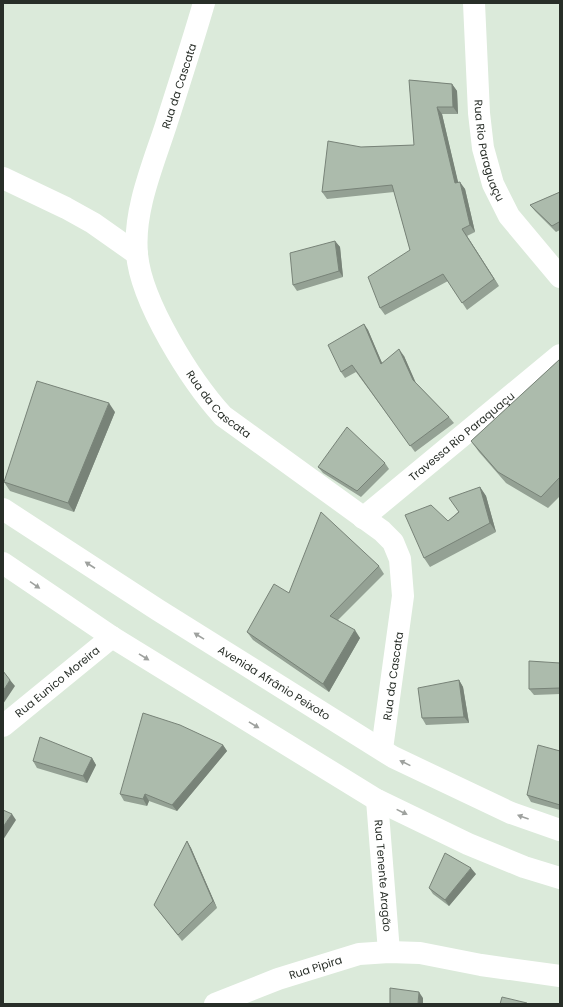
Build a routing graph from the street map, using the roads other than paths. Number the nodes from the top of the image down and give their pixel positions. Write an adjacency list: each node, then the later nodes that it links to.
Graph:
1 (204, 3): 4 (main road, Rua da Cascata)
2 (474, 3): 5 (main road, Rua Rio Paraguaçu)
3 (3, 178): 4 (main road)
4 (137, 254): 8 (main road, Rua da Cascata)
5 (560, 278)
6 (560, 355): 8 (main road, Travessa Rio Paraquaçu)
7 (3, 509): 12 (main road, Avenida Afrânio Peixoto, one-way to 7)
8 (364, 518): 12 (main road, Rua da Cascata)
9 (3, 563): 10 (main road, one-way to 10)
10 (112, 637): 11 (main road, Rua Eunico Moreira); 13 (main road, one-way to 13)
11 (3, 726)
12 (382, 749): 14 (main road, Avenida Afrânio Peixoto, one-way to 12)
13 (378, 800): 15 (main road, one-way to 15); 16 (main road, Rua Tenente Aragão)
14 (560, 830)
15 (560, 878)
16 (389, 952): 17 (main road, Rua Pipira); 18 (main road, Rua Pipira)
17 (560, 976)
18 (215, 1004)

